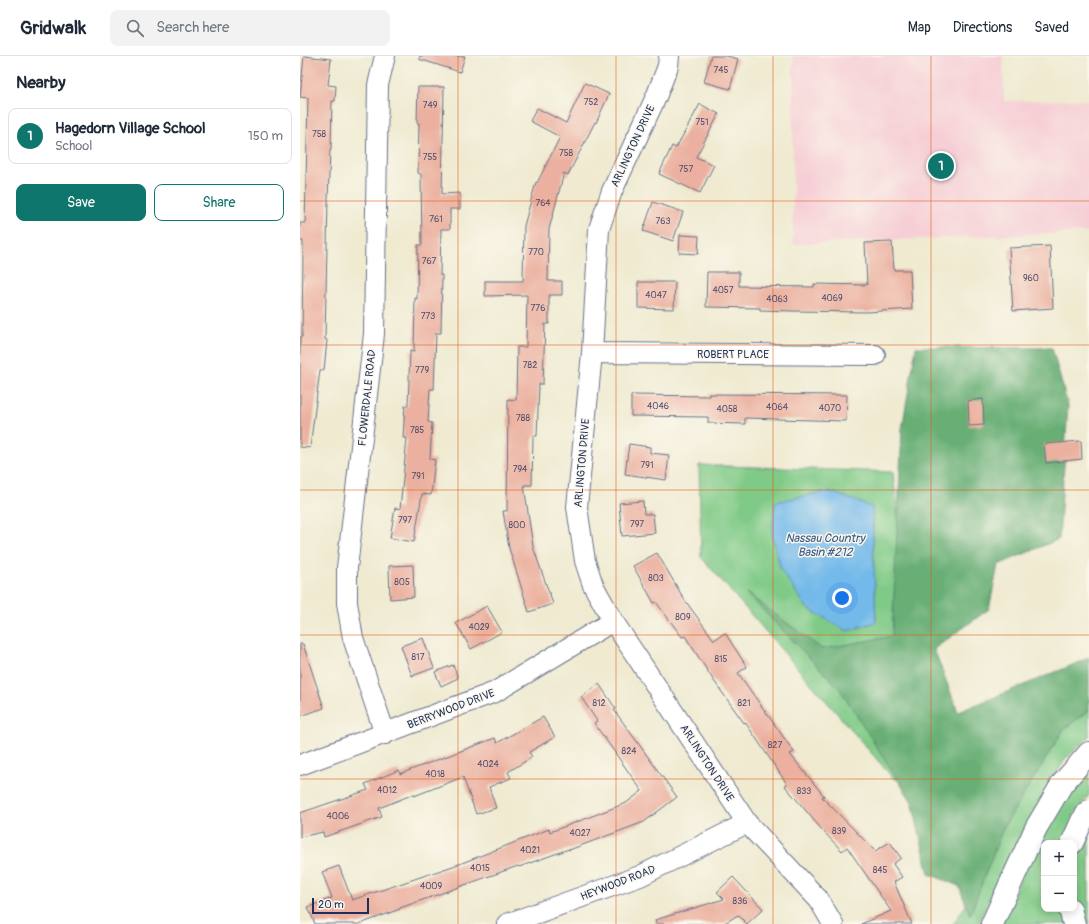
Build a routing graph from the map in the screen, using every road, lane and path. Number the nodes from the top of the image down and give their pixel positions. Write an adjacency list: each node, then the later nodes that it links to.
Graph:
1 (385, 56): 6 (street, FLOWERDALE ROAD)
2 (669, 56): 3 (street, ARLINGTON DRIVE)
3 (592, 353): 4 (street, ROBERT PLACE); 5 (street, ARLINGTON DRIVE)
4 (875, 355)
5 (613, 621): 6 (street, BERRYWOOD DRIVE); 10 (street, ARLINGTON DRIVE)
6 (385, 734): 8 (street, BERRYWOOD DRIVE)
7 (1089, 753): 15 (highway)
8 (300, 765)
9 (1089, 811): 11 (highway)
10 (747, 823): 13 (street, HEYWOOD ROAD); 14 (street, ARLINGTON DRIVE)
11 (1073, 840)
12 (1071, 912): 16 (highway)
13 (507, 924)
14 (834, 924)
15 (992, 924)
16 (1074, 924)

